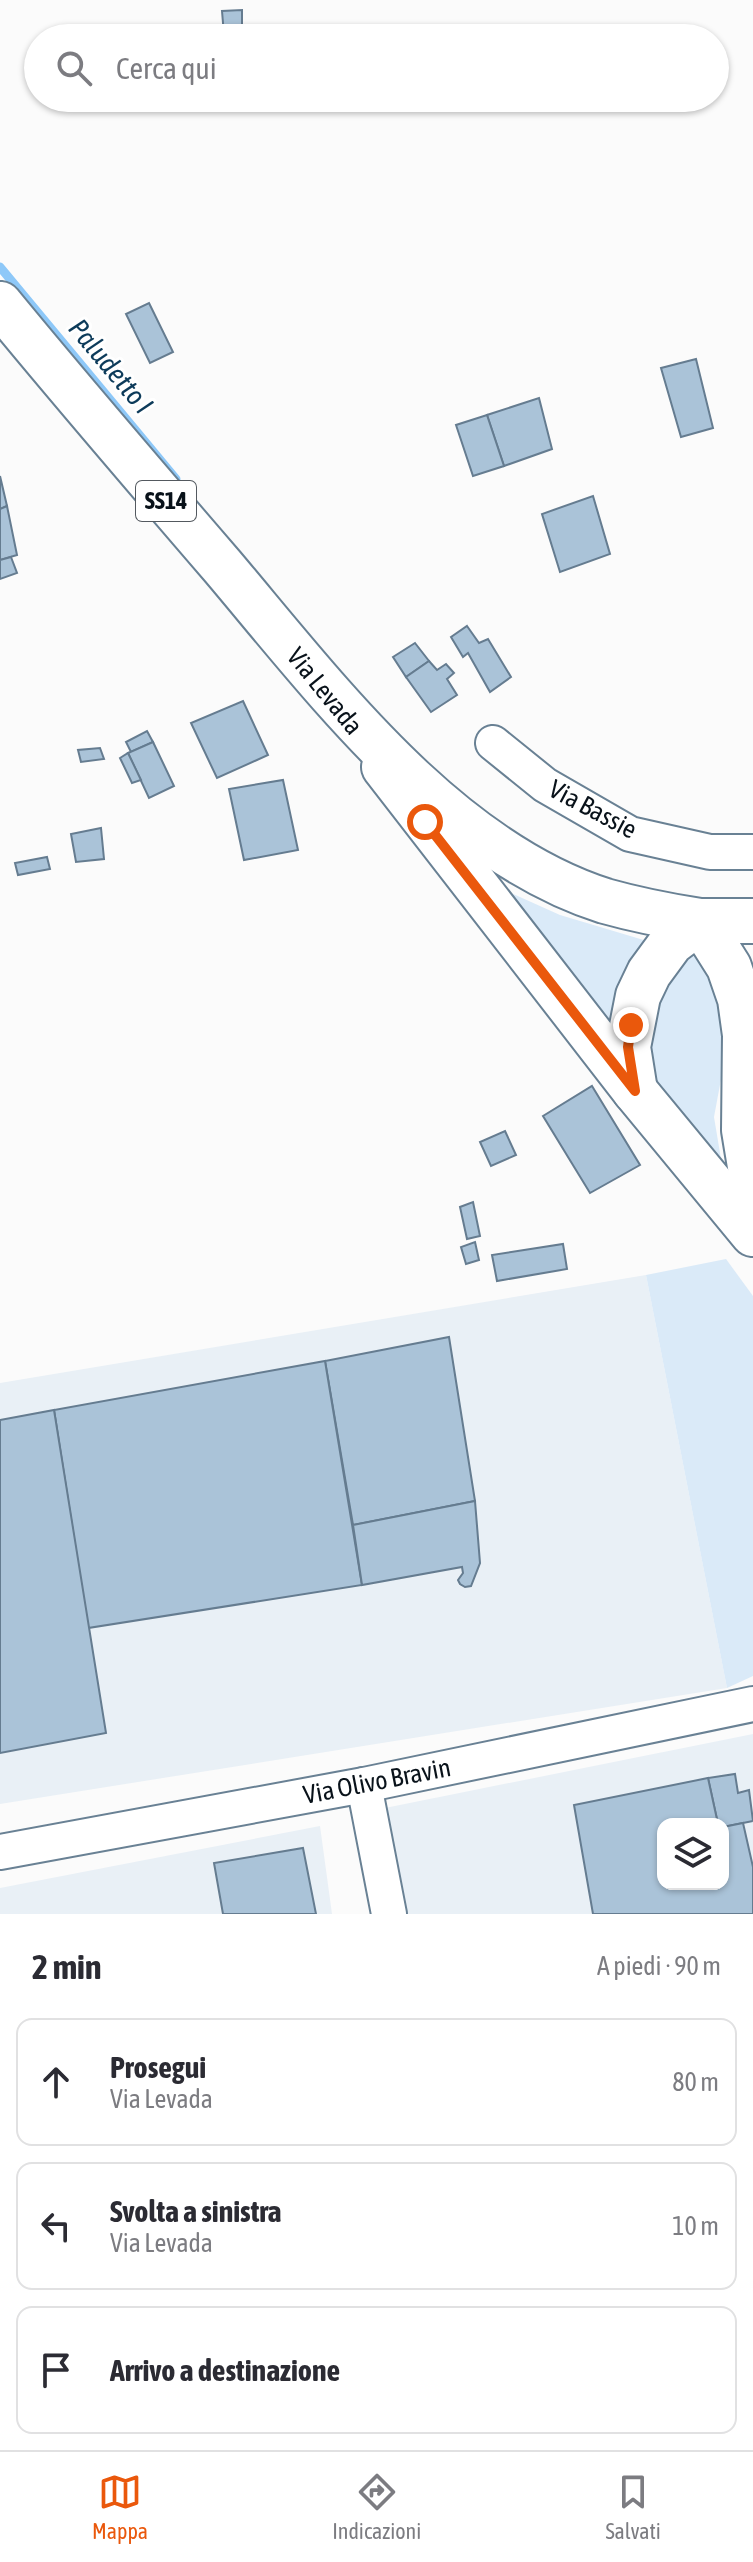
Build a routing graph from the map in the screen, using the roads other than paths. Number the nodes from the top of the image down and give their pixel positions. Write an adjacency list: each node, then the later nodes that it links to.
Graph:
1 (0, 304): 2 (main road, Via Levada / SS14)
2 (333, 698): 5 (main road, SS14); 8 (main road, Via Levada)
3 (493, 743): 4 (street, Via Bassie)
4 (753, 852)
5 (700, 921): 6 (main road); 7 (main road); 8 (main road)
6 (753, 921)
7 (748, 1068): 9 (main road)
8 (635, 1091): 10 (main road, Via Levada)
9 (753, 1185)
10 (753, 1234)
11 (753, 1704): 12 (street, Via Olivo Bravin)
12 (364, 1785): 13 (street, Via Olivo Bravin); 14 (street)
13 (0, 1852)
14 (389, 1914)

